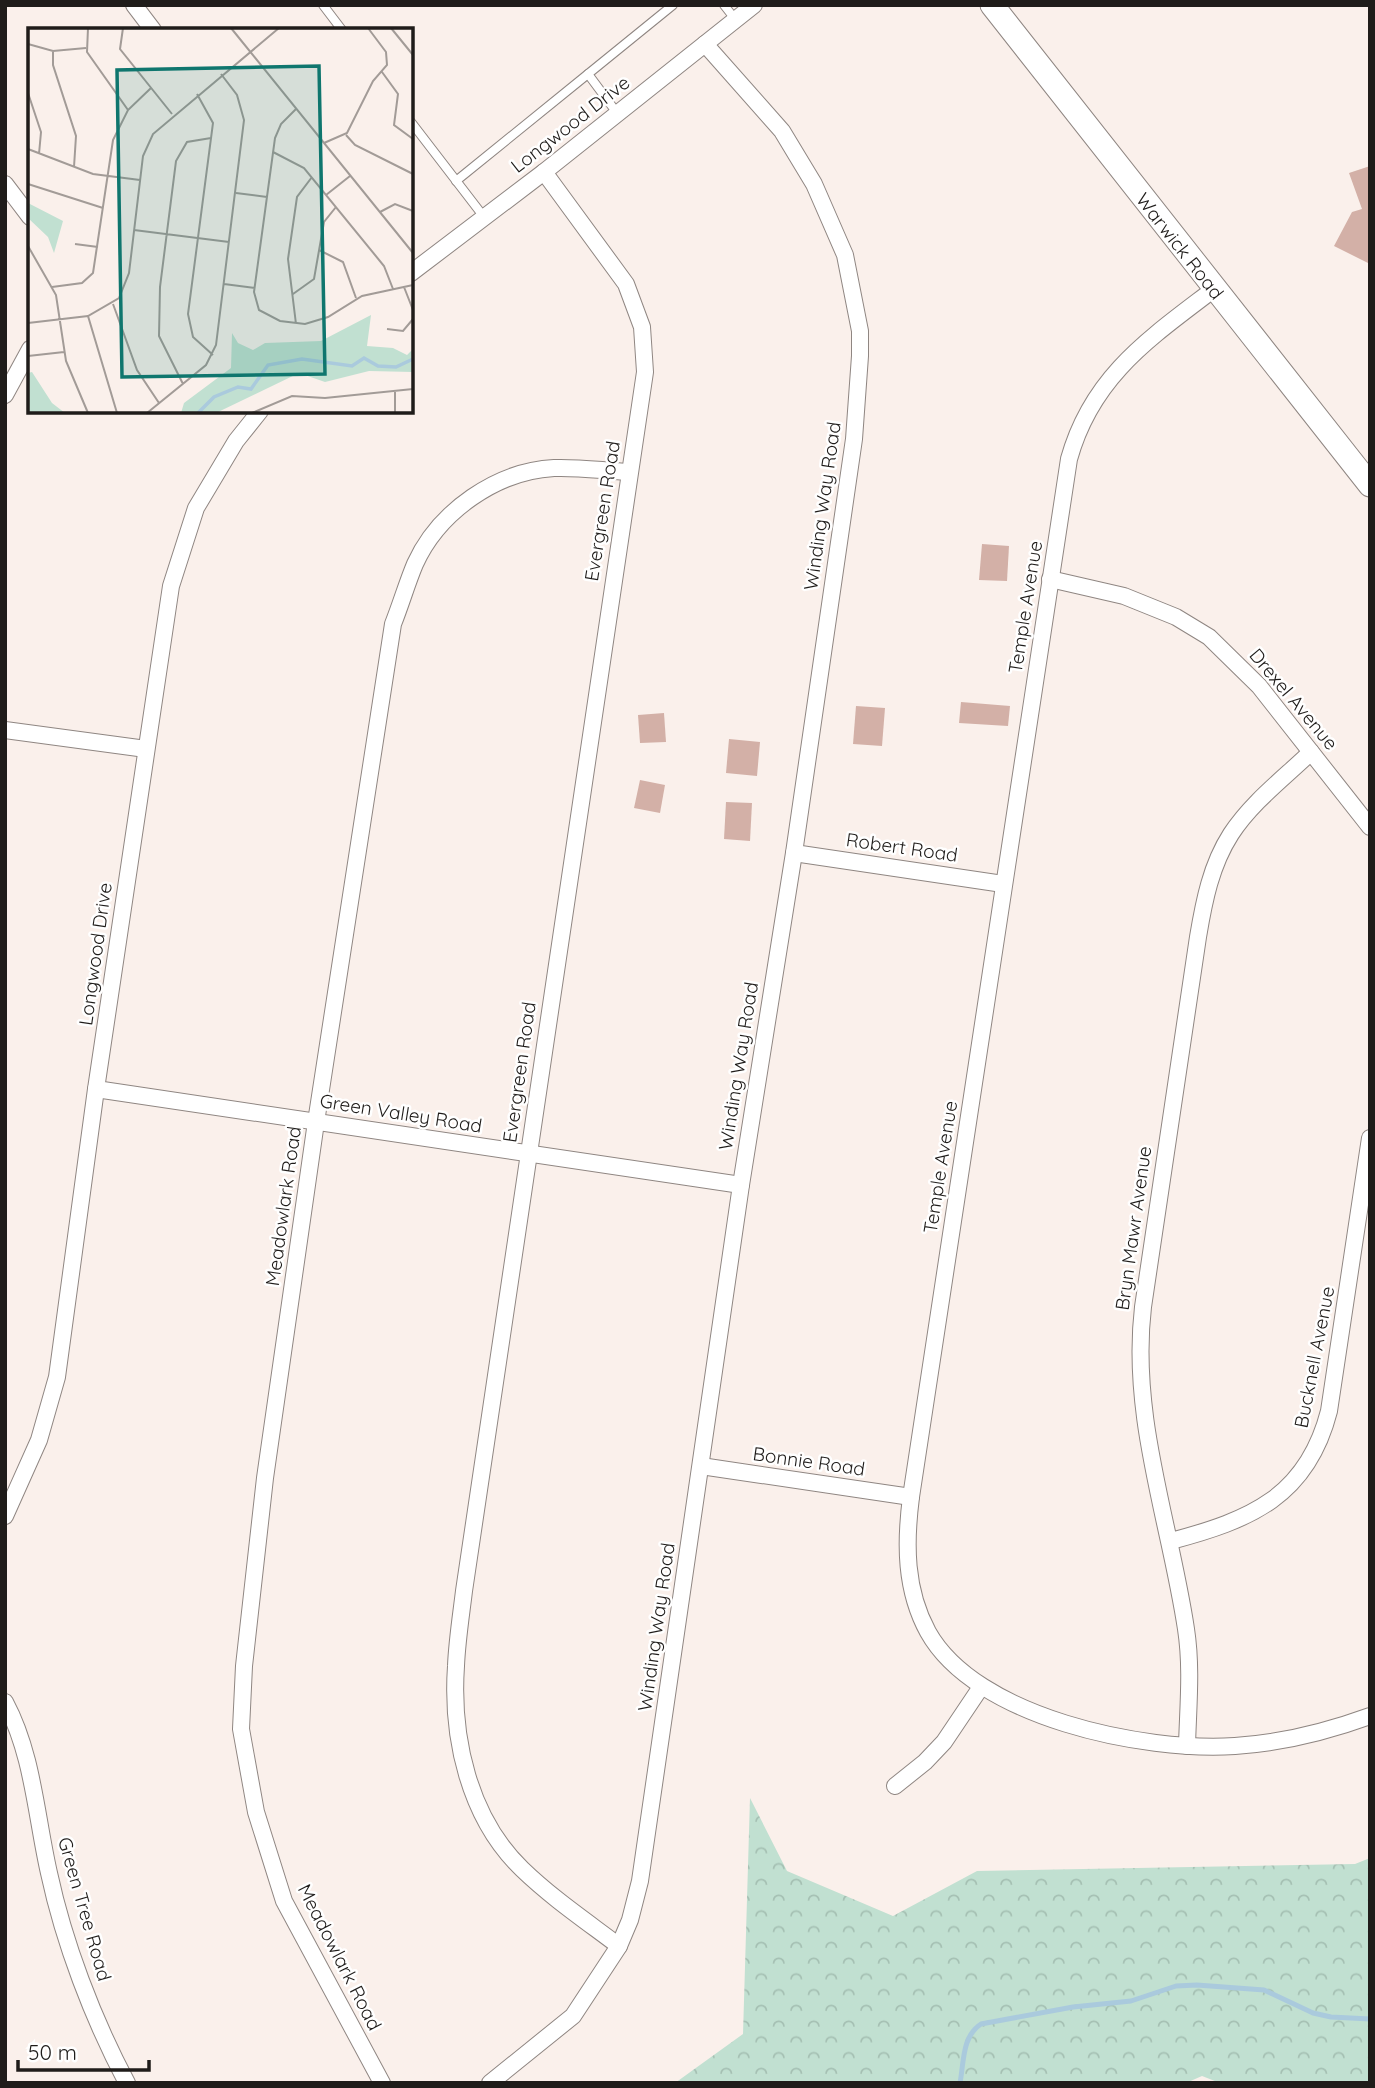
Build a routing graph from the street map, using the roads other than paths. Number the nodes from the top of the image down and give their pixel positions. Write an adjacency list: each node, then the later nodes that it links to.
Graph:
1 (134, 5): 8 (street)
2 (323, 5): 9 (lane)
3 (673, 5): 11 (lane)
4 (724, 5): 7 (lane)
5 (754, 5): 7 (street, Longwood Drive)
6 (992, 5): 20 (street, Warwick Road)
7 (735, 19): 10 (street, Longwood Drive)
8 (151, 28)
9 (340, 28)
10 (705, 44): 12 (street, Longwood Drive); 31 (street, Winding Way Road)
11 (588, 74): 12 (lane); 15 (lane)
12 (617, 113): 14 (street, Longwood Drive)
13 (413, 125): 15 (lane)
14 (544, 172): 18 (street, Longwood Drive); 24 (street, Evergreen Road)
15 (456, 181): 18 (lane)
16 (5, 184): 17 (street)
17 (28, 214)
18 (484, 217): 19 (street, Longwood Drive)
19 (413, 272)
20 (1214, 289): 25 (street, Warwick Road); 26 (street, Temple Avenue)
21 (28, 352): 22 (street)
22 (5, 395)
23 (258, 413): 28 (street, Longwood Drive)
24 (629, 472): 34 (street, Meadowlark Road); 36 (street, Evergreen Road)
25 (1370, 485)
26 (1050, 579): 29 (street, Drexel Avenue); 32 (street, Temple Avenue)
27 (5, 730): 28 (street)
28 (146, 749): 33 (street, Longwood Drive)
29 (1311, 752): 30 (street, Drexel Avenue); 42 (street, Bryn Mawr Avenue)
30 (1370, 827)
31 (794, 853): 32 (street, Robert Road); 37 (street, Winding Way Road)
32 (1003, 884): 40 (street, Temple Avenue)
33 (96, 1089): 34 (street, Green Valley Road); 41 (street, Longwood Drive)
34 (316, 1122): 36 (street, Green Valley Road); 50 (street, Meadowlark Road)
35 (1370, 1138): 38 (street, Bucknell Avenue)
36 (528, 1154): 37 (street, Green Valley Road); 48 (street, Evergreen Road)
37 (741, 1185): 39 (street, Winding Way Road)
38 (1362, 1251): 42 (street, Bucknell Avenue)
39 (701, 1466): 40 (street, Bonnie Road); 48 (street, Winding Way Road)
40 (911, 1497): 43 (street, Temple Avenue)
41 (5, 1516)
42 (1171, 1541): 46 (street, Bryn Mawr Avenue)
43 (981, 1687): 46 (street, Temple Avenue); 47 (street)
44 (5, 1702): 49 (street, Green Tree Road)
45 (1370, 1717): 46 (street, Temple Avenue)
46 (1186, 1746)
47 (895, 1786)
48 (619, 1946): 51 (street, Winding Way Road)
49 (127, 2083)
50 (382, 2083)
51 (490, 2083)

